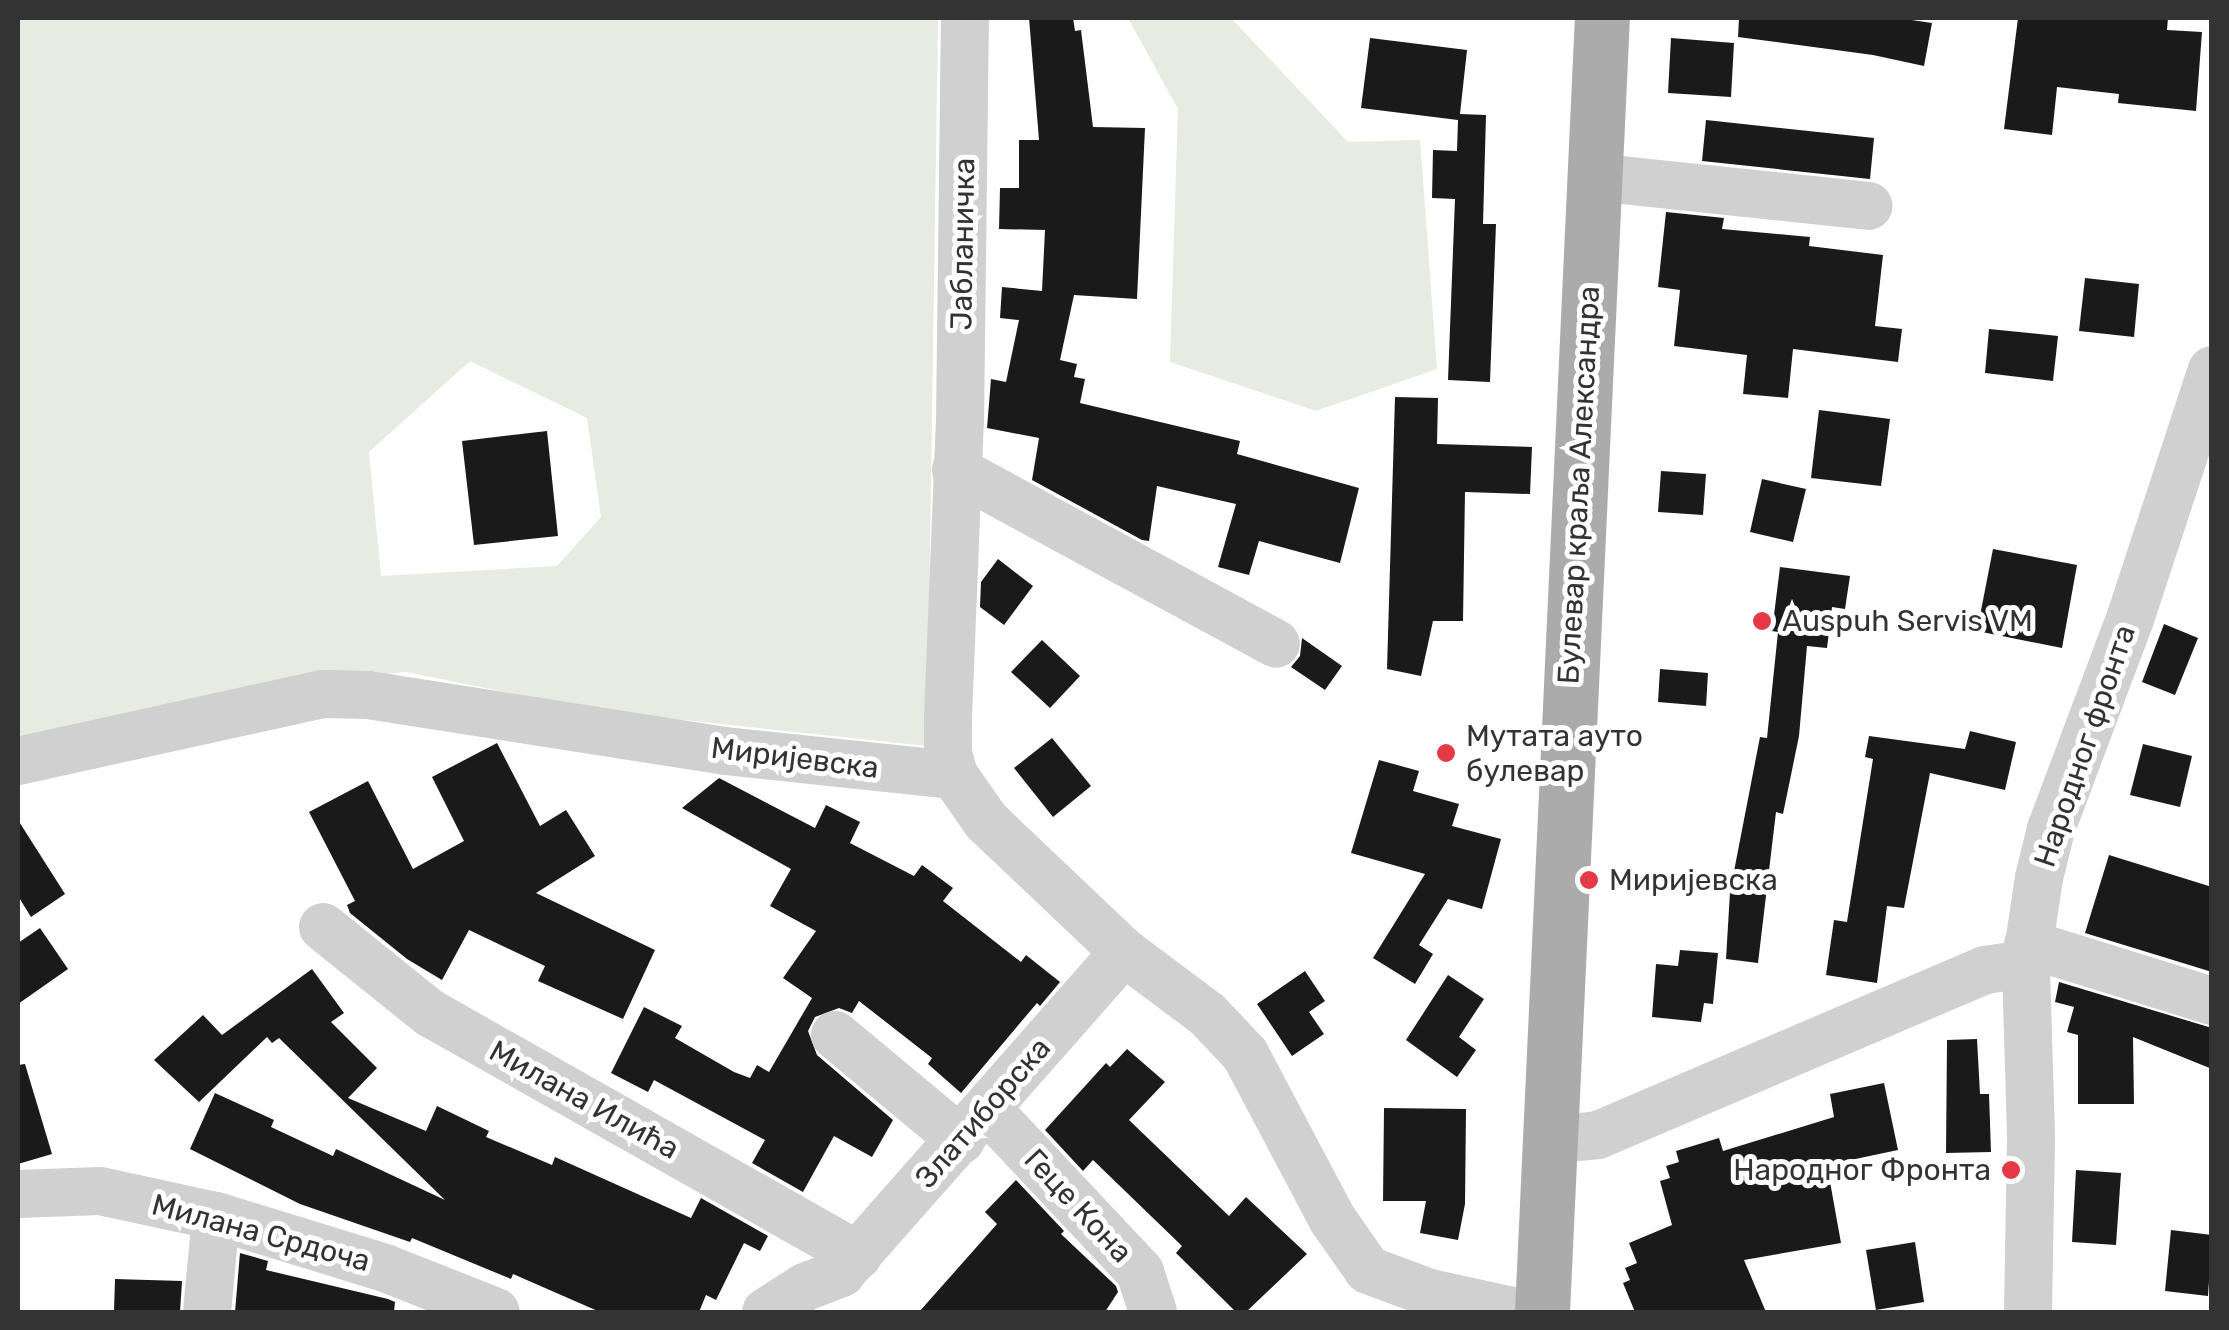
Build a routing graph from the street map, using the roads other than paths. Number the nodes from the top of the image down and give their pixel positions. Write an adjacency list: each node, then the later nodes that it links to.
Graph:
1 (965, 18): 6 (street, Јабланичка)
2 (1602, 18): 3 (main road, Булевар краља Александра)
3 (1594, 177): 4 (street); 16 (main road, Булевар краља Александра)
4 (1868, 206)
5 (2212, 370): 12 (street, Народног фронта)
6 (956, 470): 7 (street); 9 (street, Јабланичка)
7 (1276, 644)
8 (18, 761): 9 (street, Миријевска)
9 (954, 776): 11 (street)
10 (322, 927): 19 (street, Милана Илића)
11 (1124, 952): 15 (street, Златиборска); 24 (street)
12 (2027, 954): 13 (street); 16 (street); 26 (street, Народног фронта)
13 (2212, 1002)
14 (836, 1035): 15 (street, Геце Кона)
15 (974, 1124): 19 (street, Златиборска); 23 (street, Геце Кона)
16 (1550, 1140): 25 (main road, Булевар краља Александра)
17 (18, 1194): 18 (street, Милана Срдоча)
18 (216, 1216): 20 (street, Милана Срдоча); 21 (street)
19 (844, 1280): 22 (street, Златиборска)
20 (474, 1309)
21 (207, 1312)
22 (766, 1312)
23 (1152, 1312)
24 (1517, 1312)
25 (1542, 1312)
26 (2028, 1312)

